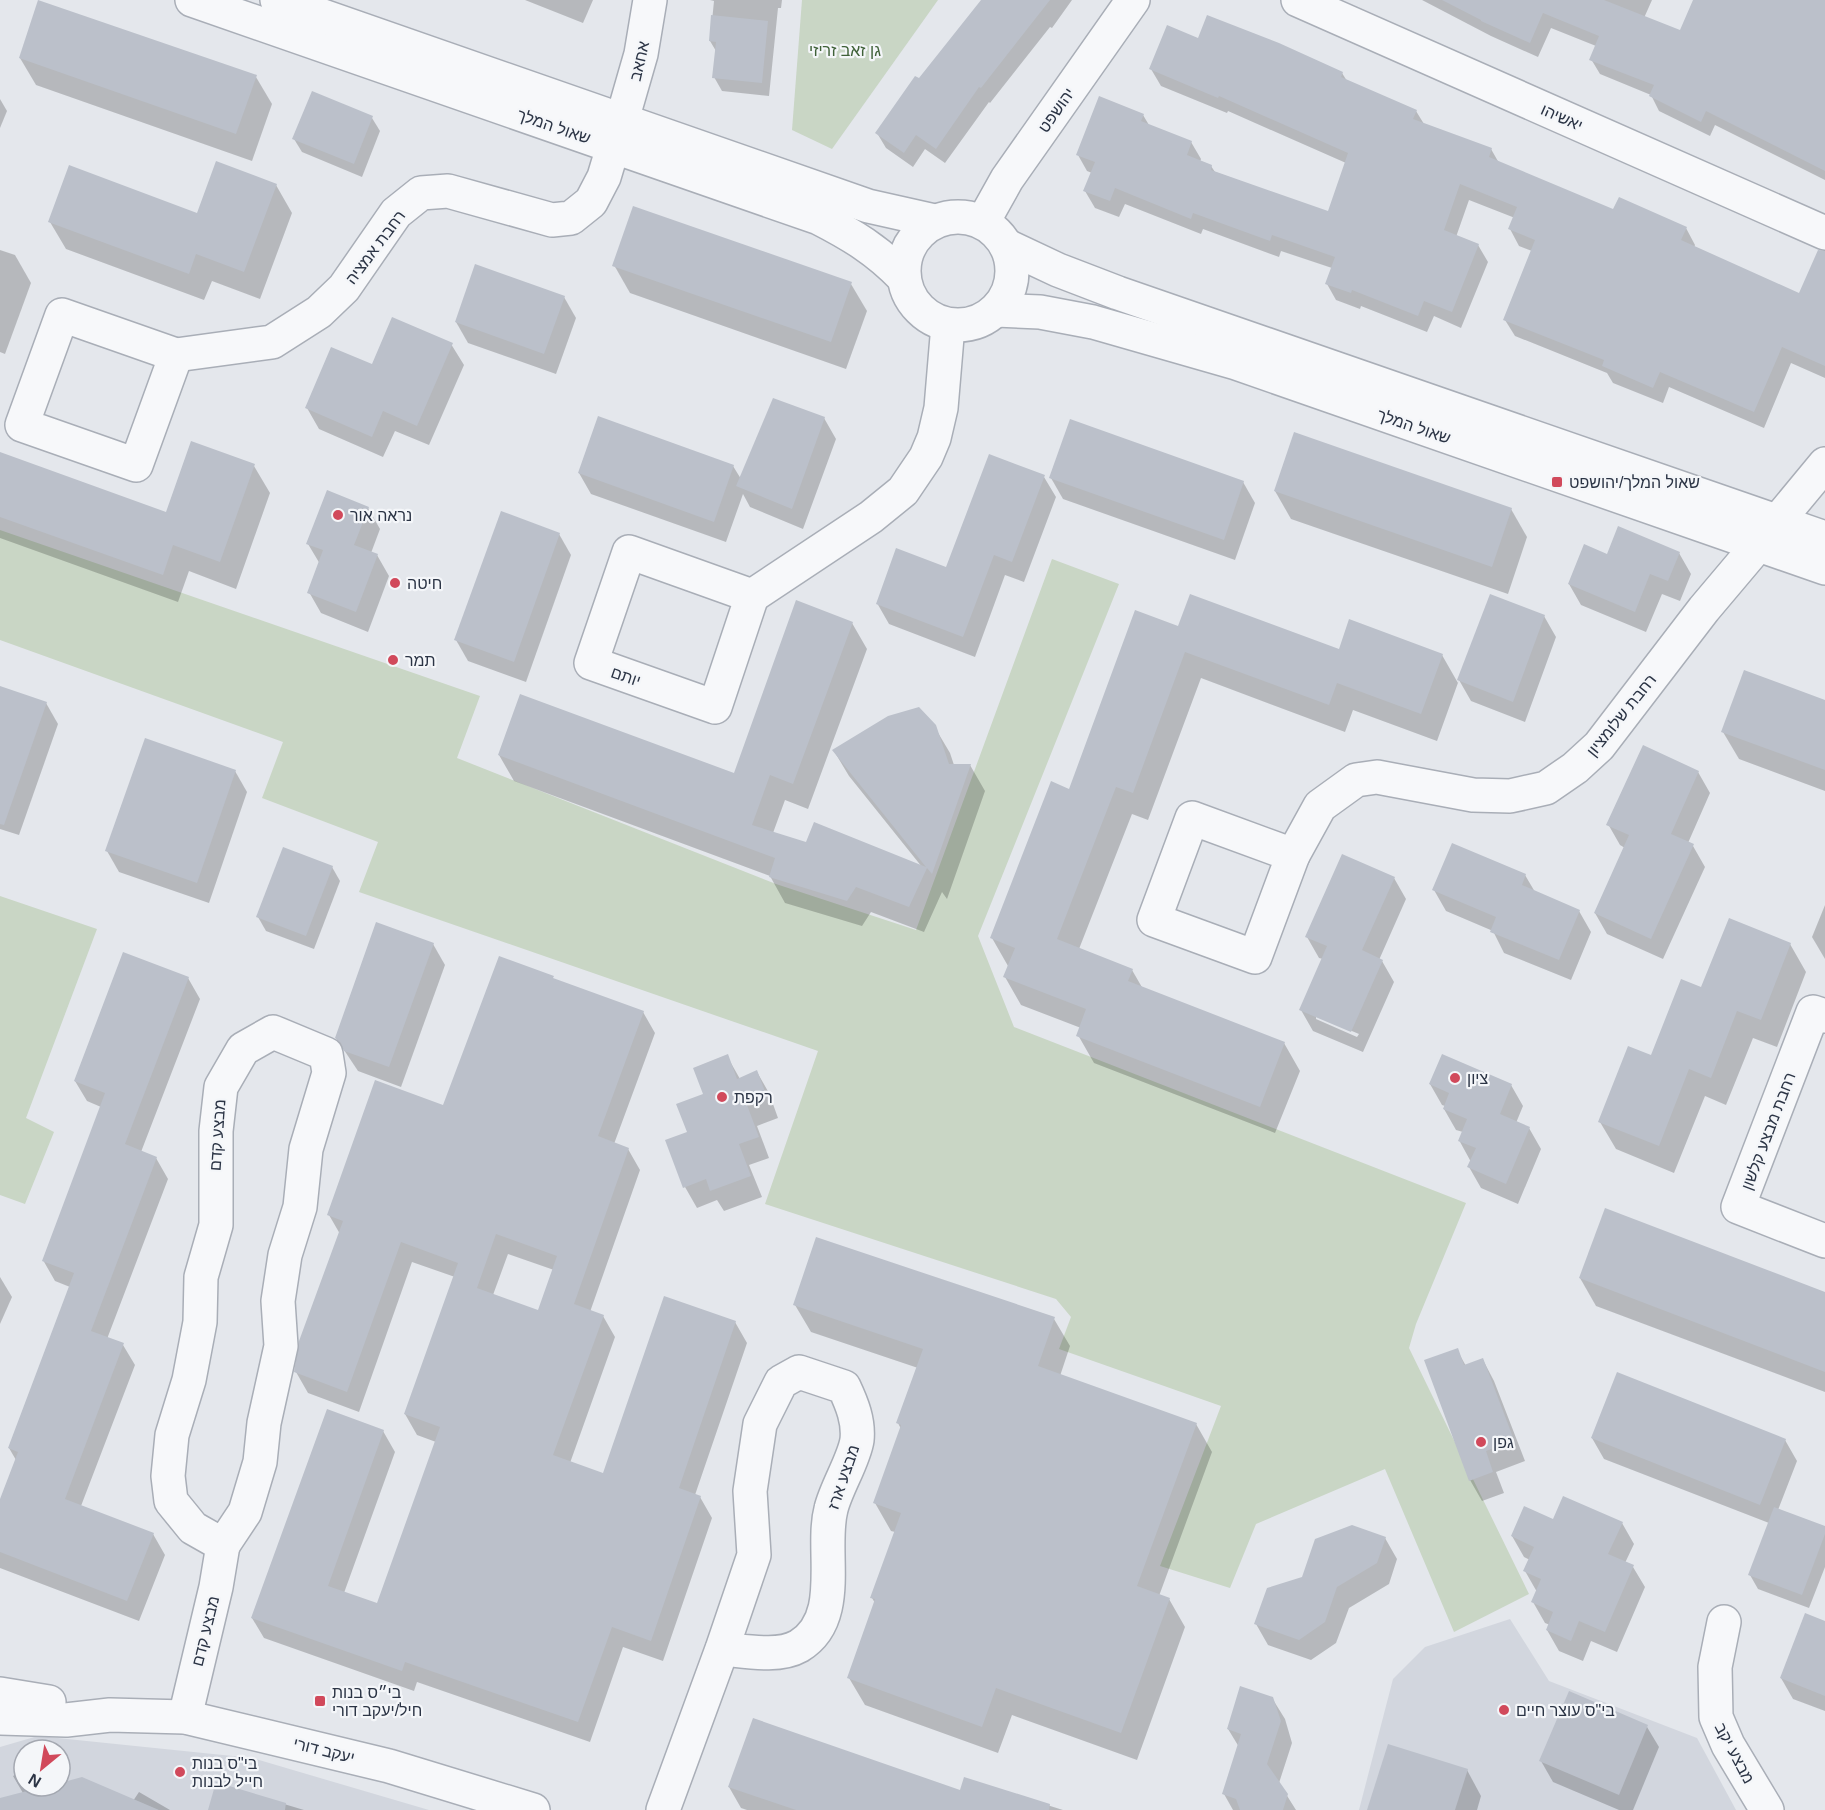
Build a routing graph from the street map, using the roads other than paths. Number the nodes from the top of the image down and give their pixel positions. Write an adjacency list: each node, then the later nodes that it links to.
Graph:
1 (192, 0): 6 (street, שאול המלך)
2 (277, 0): 6 (street, שאול המלך)
3 (650, 0): 6 (street, אחאב)
4 (1133, 0): 8 (street, יהושפט)
5 (1298, 0): 9 (street, יאשיהו)
6 (618, 133): 7 (street, שאול המלך); 11 (street, שאול המלך); 14 (street, רחבת אמציה)
7 (935, 221): 8 (street); 11 (street)
8 (983, 222): 10 (street)
9 (1825, 233)
10 (1007, 246): 12 (street); 16 (street, שאול המלך)
11 (903, 277): 13 (street)
12 (996, 310): 13 (street); 16 (street, שאול המלך)
13 (948, 325): 19 (street)
14 (176, 355): 14 (street, רחבת אמציה)
15 (1825, 464): 16 (street, רחבת שלומציון)
16 (1768, 533): 17 (street, שאול המלך); 18 (street, שאול המלך); 20 (street, רחבת שלומציון)
17 (1825, 538)
18 (1825, 568)
19 (752, 596): 19 (street, יותם)
20 (1293, 855): 20 (street, רחבת שלומציון)
21 (1825, 1016): 22 (street, רחבת מבצע קלשון)
22 (1825, 1241)
23 (223, 1545): 23 (street, מבצע קדם); 28 (street, מבצע קדם)
24 (1724, 1622): 32 (street, מבצע יקב)
25 (722, 1649): 25 (street, מבצע ארז); 31 (street, מבצע ארז)
26 (0, 1694): 27 (street, יעקב דורי)
27 (110, 1715): 28 (street, יעקב דורי); 29 (street, יעקב דורי)
28 (185, 1717): 30 (street, יעקב דורי)
29 (0, 1720)
30 (533, 1810)
31 (663, 1810)
32 (1767, 1810)

